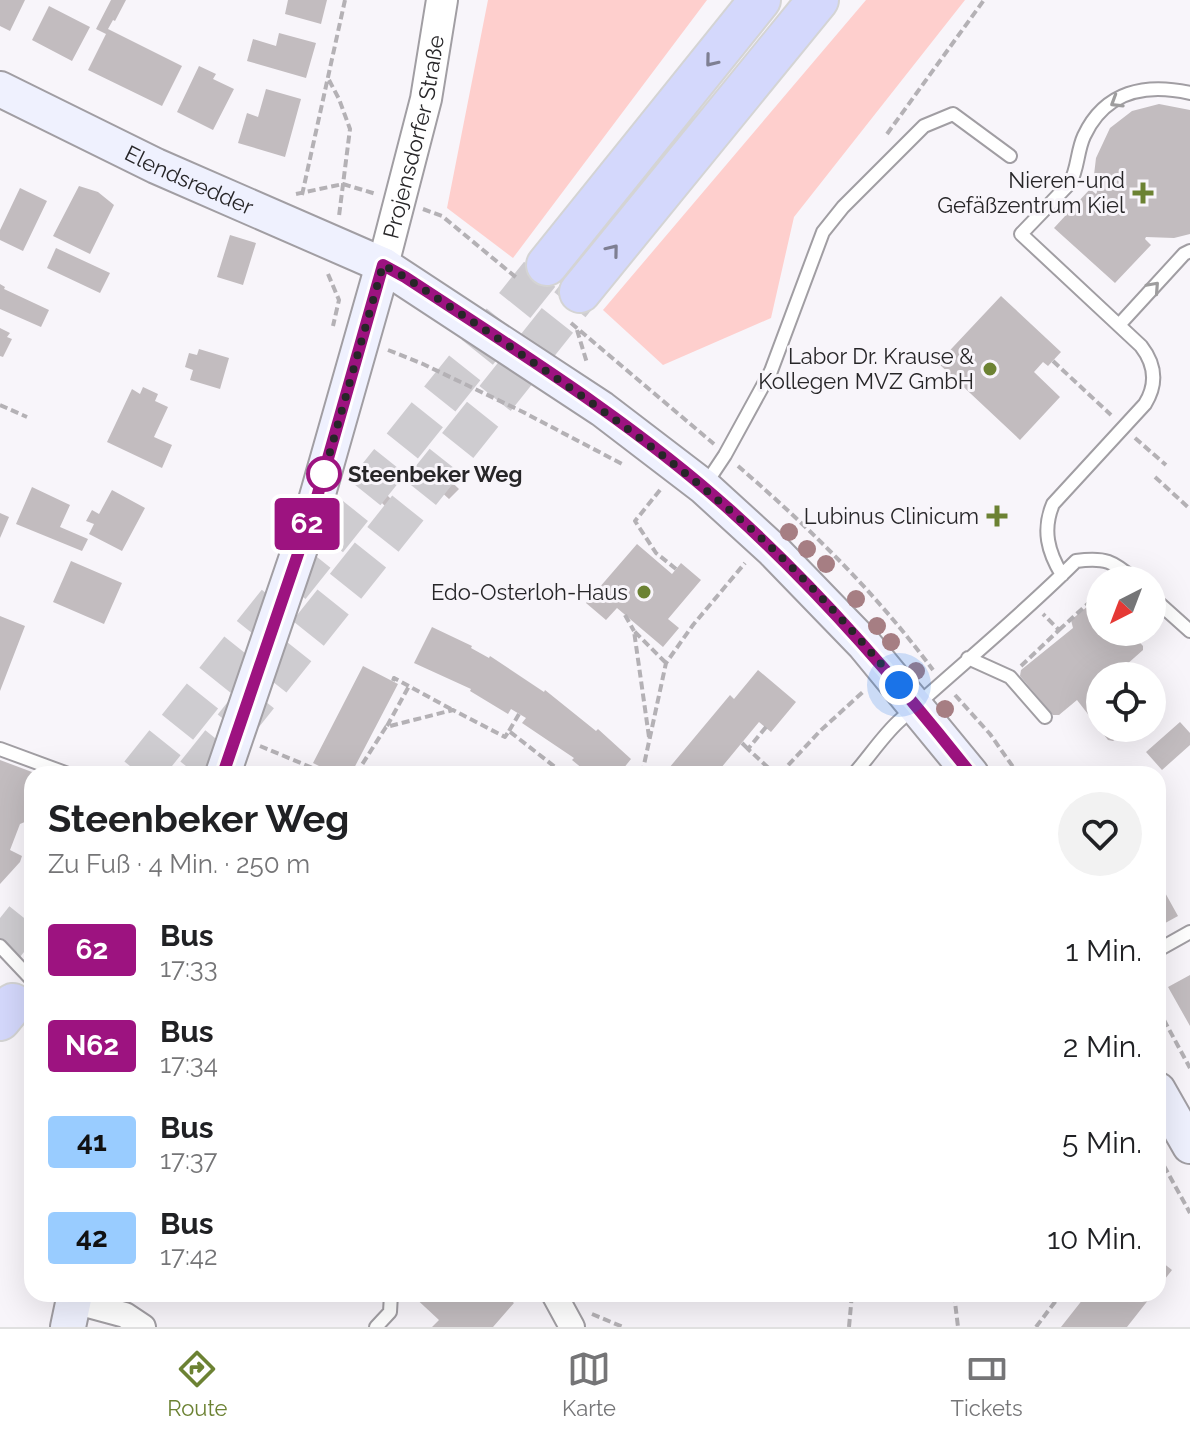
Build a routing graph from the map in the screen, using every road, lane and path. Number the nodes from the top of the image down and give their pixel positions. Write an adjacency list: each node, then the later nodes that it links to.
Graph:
1 (345, 0): 6 (path)
2 (442, 0): 14 (street, Projensdorfer Straße)
3 (760, 0): 17 (highway, one-way to 17)
4 (818, 0): 18 (highway, one-way to 4)
5 (984, 0): 9 (path)
6 (329, 80): 11 (path); 13 (path)
7 (0, 89): 16 (main road, Elendsredder)
8 (1190, 93): 19 (lane, one-way to 19)
9 (879, 145)
10 (1010, 156): 26 (lane)
11 (343, 184): 13 (path); 14 (path)
12 (286, 194): 13 (path)
13 (302, 195)
14 (398, 201): 16 (street, Projensdorfer Straße); 17 (path)
15 (1190, 251): 19 (lane, one-way to 15)
16 (383, 265): 26 (main road); 58 (main road, Projensdorfer Straße)
17 (534, 274)
18 (574, 313)
19 (1119, 325): 31 (lane)
20 (392, 351): 23 (path)
21 (0, 405): 22 (path)
22 (27, 417)
23 (629, 469)
24 (1155, 477): 27 (path)
25 (650, 483): 30 (path)
26 (704, 487): 45 (main road)
27 (1190, 509)
28 (740, 559): 40 (path)
29 (1119, 566): 31 (lane)
30 (676, 569)
31 (1062, 575): 32 (lane)
32 (1033, 604): 37 (path); 39 (lane)
33 (1086, 605): 37 (path)
34 (1166, 607): 36 (lane)
35 (625, 615): 38 (path)
36 (1187, 623)
37 (1059, 630): 41 (path)
38 (634, 631): 40 (path); 53 (path)
39 (968, 658): 41 (lane); 45 (lane)
40 (666, 663): 53 (path)
41 (1010, 677): 48 (lane)
42 (393, 681): 43 (path)
43 (409, 686): 46 (path); 49 (path)
44 (865, 690): 64 (path)
45 (917, 706): 65 (lane); 66 (main road)
46 (453, 710): 49 (path); 51 (path)
47 (519, 714): 51 (path)
48 (1045, 717)
49 (386, 727): 60 (path)
50 (766, 727): 55 (path)
51 (509, 731): 61 (path)
52 (742, 743): 55 (path)
53 (650, 744): 62 (path)
54 (0, 749): 57 (lane)
55 (748, 749): 63 (path)
56 (274, 752): 59 (path)
57 (46, 766)
58 (226, 766)
59 (308, 766)
60 (361, 766)
61 (554, 766)
62 (644, 766)
63 (768, 766)
64 (786, 766)
65 (861, 766)
66 (965, 766)
67 (1190, 932): 69 (lane)
68 (0, 946): 70 (lane)
69 (1166, 946)
70 (15, 1002)
71 (1166, 1024): 72 (path)
72 (1190, 1068)
73 (1166, 1104): 74 (main road)
74 (1190, 1146)
75 (1166, 1170): 76 (path)
76 (1190, 1213)
77 (391, 1302): 84 (lane)
78 (558, 1302): 85 (street)
79 (851, 1302): 86 (path)
80 (955, 1302): 87 (path)
81 (1055, 1302): 88 (path)
82 (72, 1307): 83 (street)
83 (143, 1327)
84 (376, 1327)
85 (572, 1327)
86 (849, 1327)
87 (958, 1327)
88 (1036, 1327)

